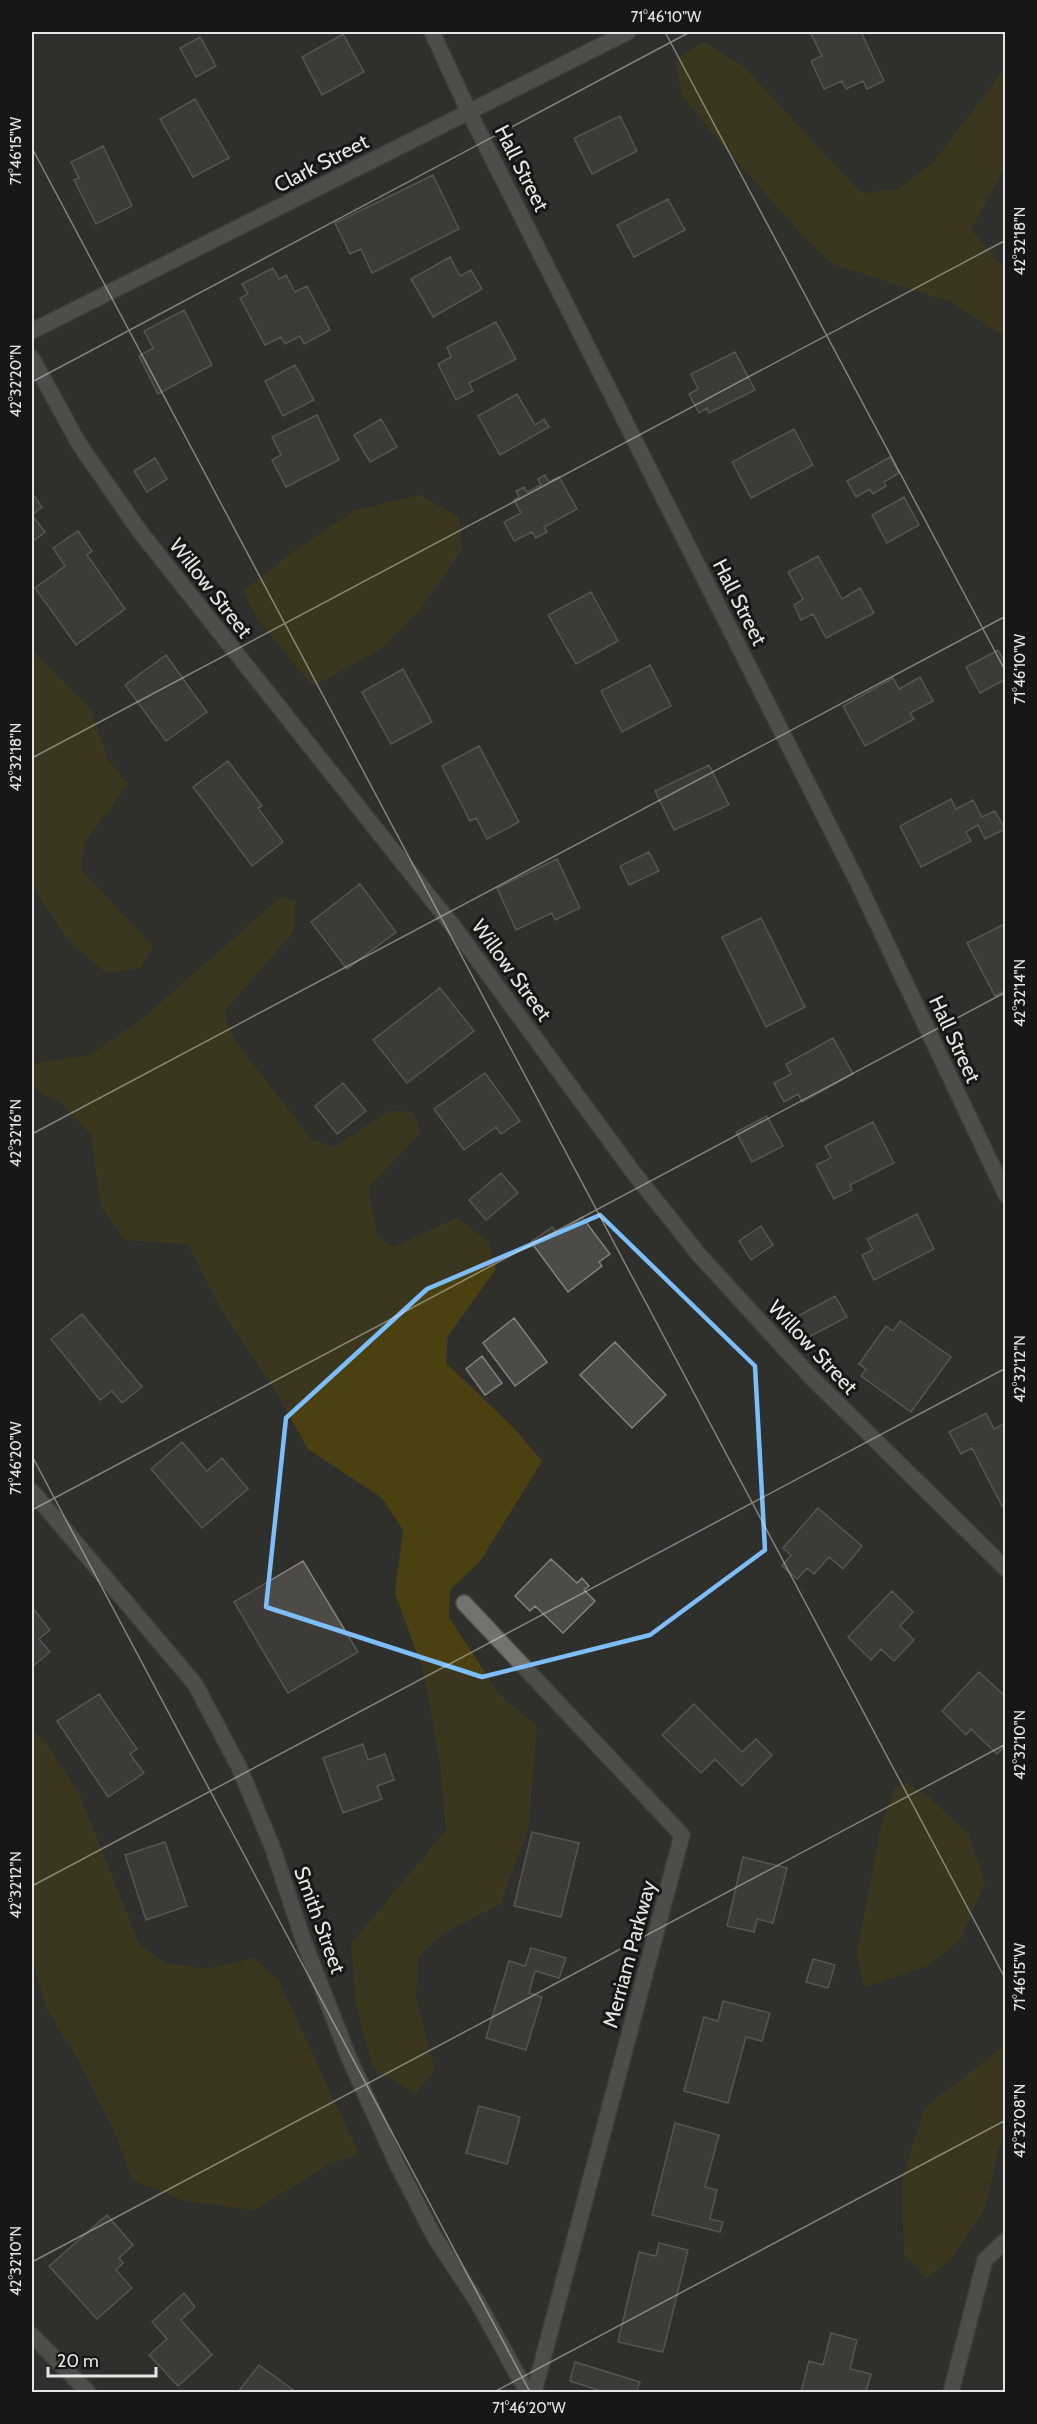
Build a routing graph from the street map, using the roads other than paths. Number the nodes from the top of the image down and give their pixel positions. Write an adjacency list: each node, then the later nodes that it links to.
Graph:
1 (432, 32): 3 (street, Hall Street)
2 (628, 32): 3 (street, Clark Street)
3 (470, 112): 4 (street, Clark Street); 6 (street, Hall Street)
4 (32, 331)
5 (32, 358): 8 (street, Willow Street)
6 (1005, 1195)
7 (32, 1491): 13 (street, Smith Street)
8 (1005, 1569)
9 (464, 1603): 14 (street, Merriam Parkway)
10 (1005, 2240): 15 (street)
11 (32, 2335): 12 (street)
12 (88, 2392)
13 (527, 2392)
14 (534, 2392)
15 (951, 2392)

